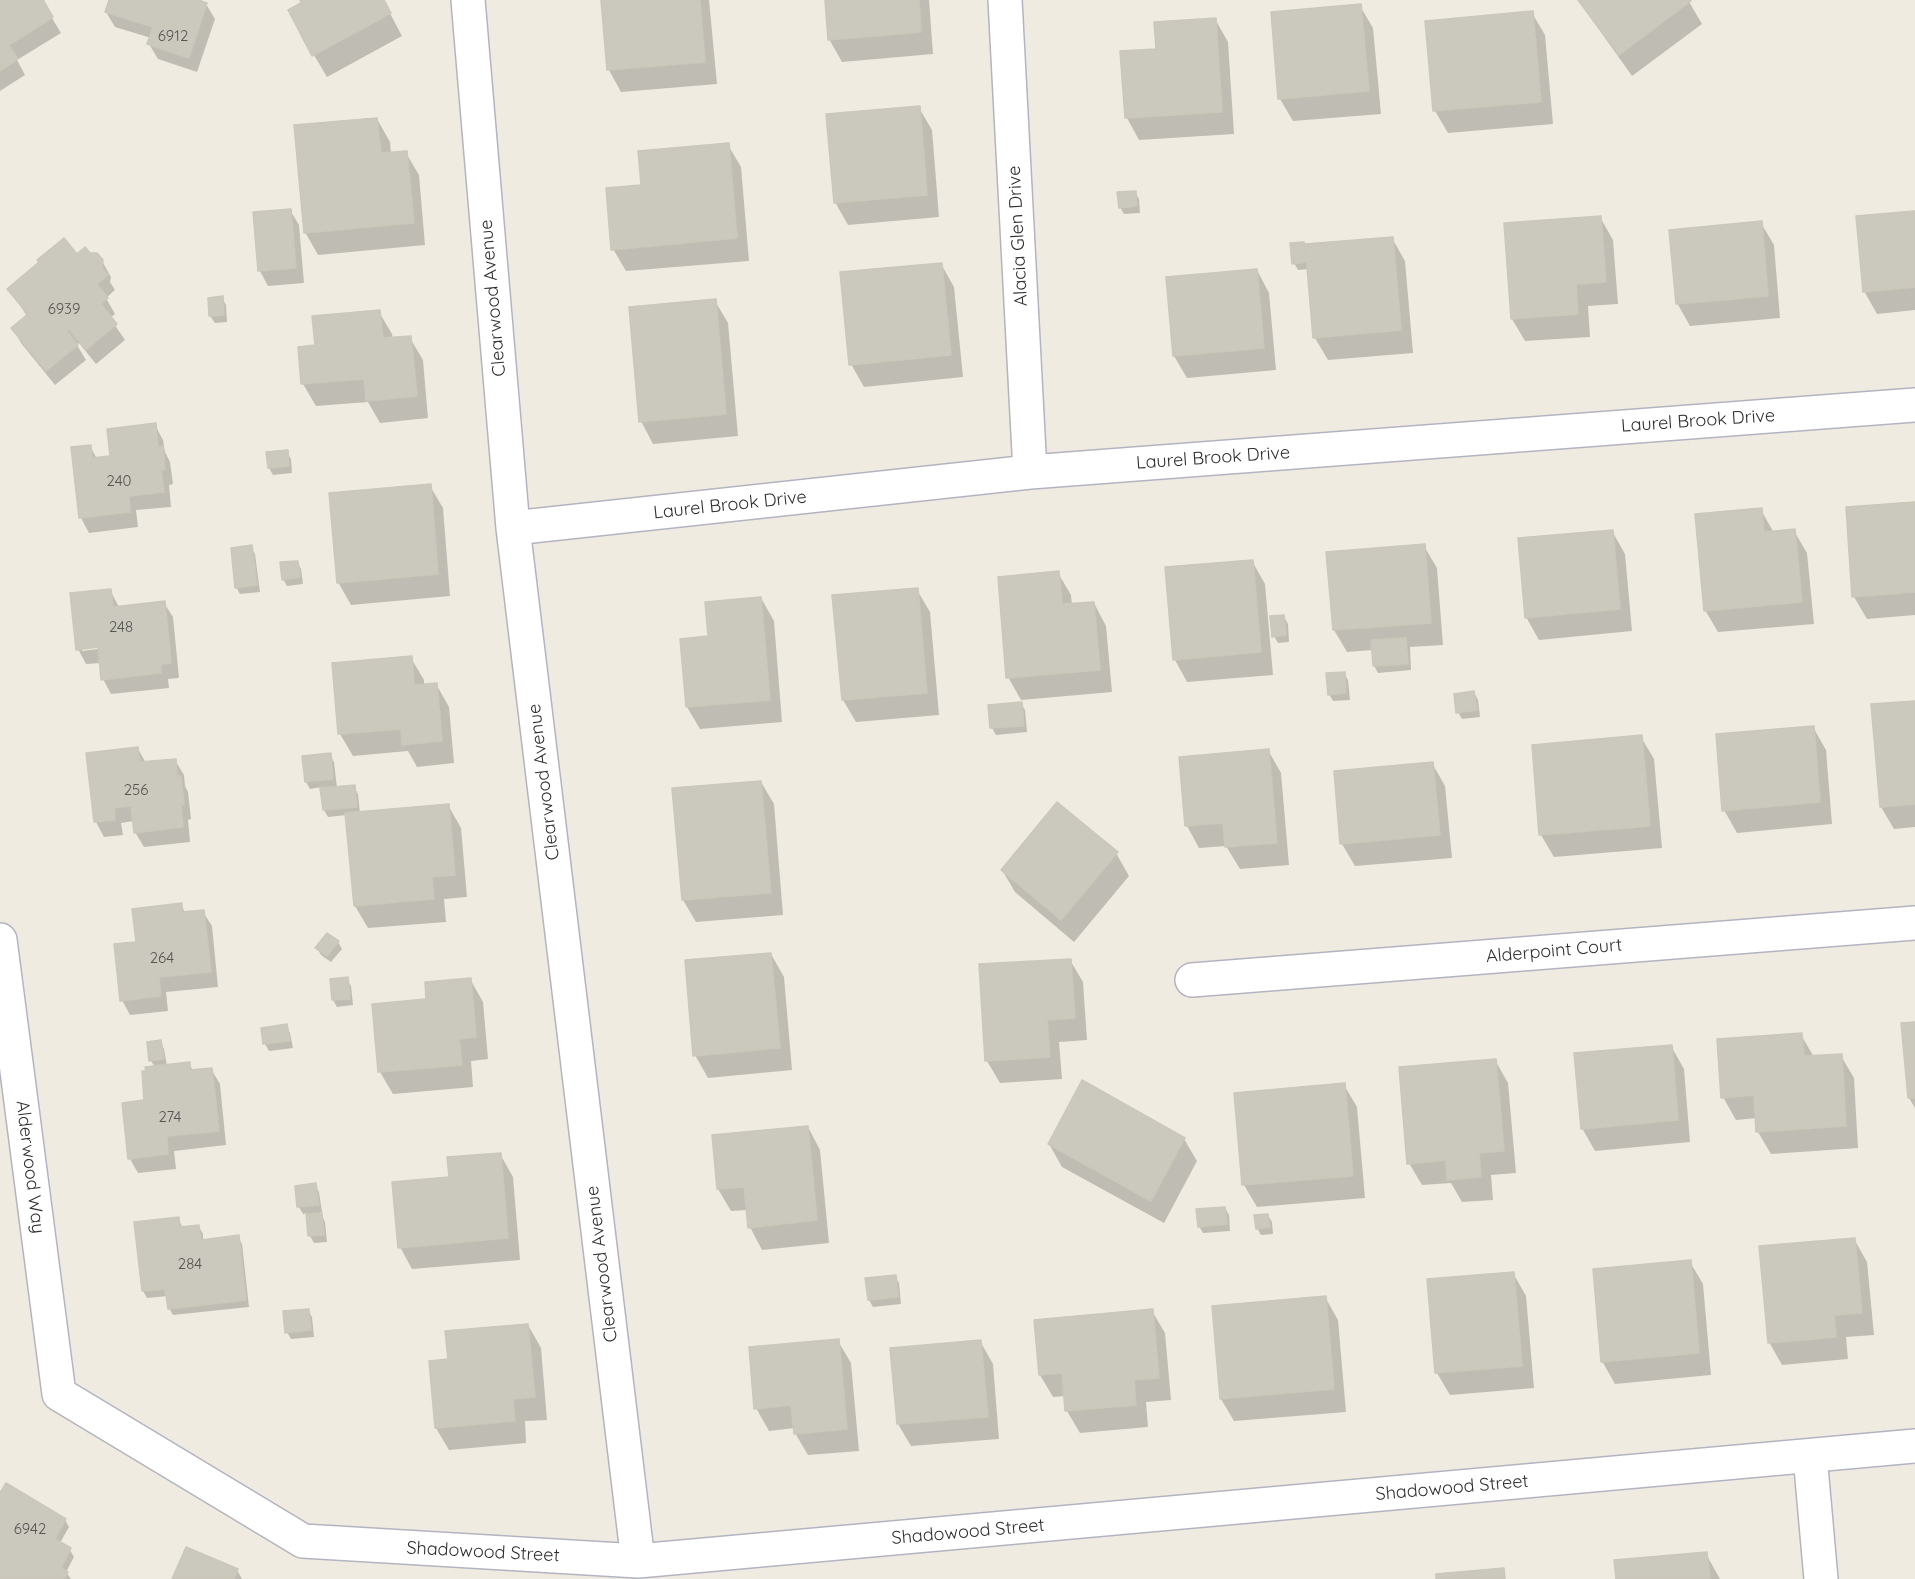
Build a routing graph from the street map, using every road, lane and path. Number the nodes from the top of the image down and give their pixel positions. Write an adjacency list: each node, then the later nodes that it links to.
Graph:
1 (468, 0): 5 (street, Clearwood Avenue)
2 (1005, 0): 4 (street, Alacia Glen Drive)
3 (1915, 405): 4 (street, Laurel Brook Drive)
4 (1030, 472): 5 (street, Laurel Brook Drive)
5 (513, 528): 12 (street, Clearwood Avenue)
6 (1915, 922): 8 (street, Alderpoint Court)
7 (0, 940): 9 (street, Alderwood Way)
8 (1192, 980)
9 (59, 1394): 12 (street, Shadowood Street)
10 (1915, 1446): 11 (street, Shadowood Street)
11 (1810, 1456): 12 (street, Shadowood Street); 13 (street)
12 (638, 1561)
13 (1821, 1579)

